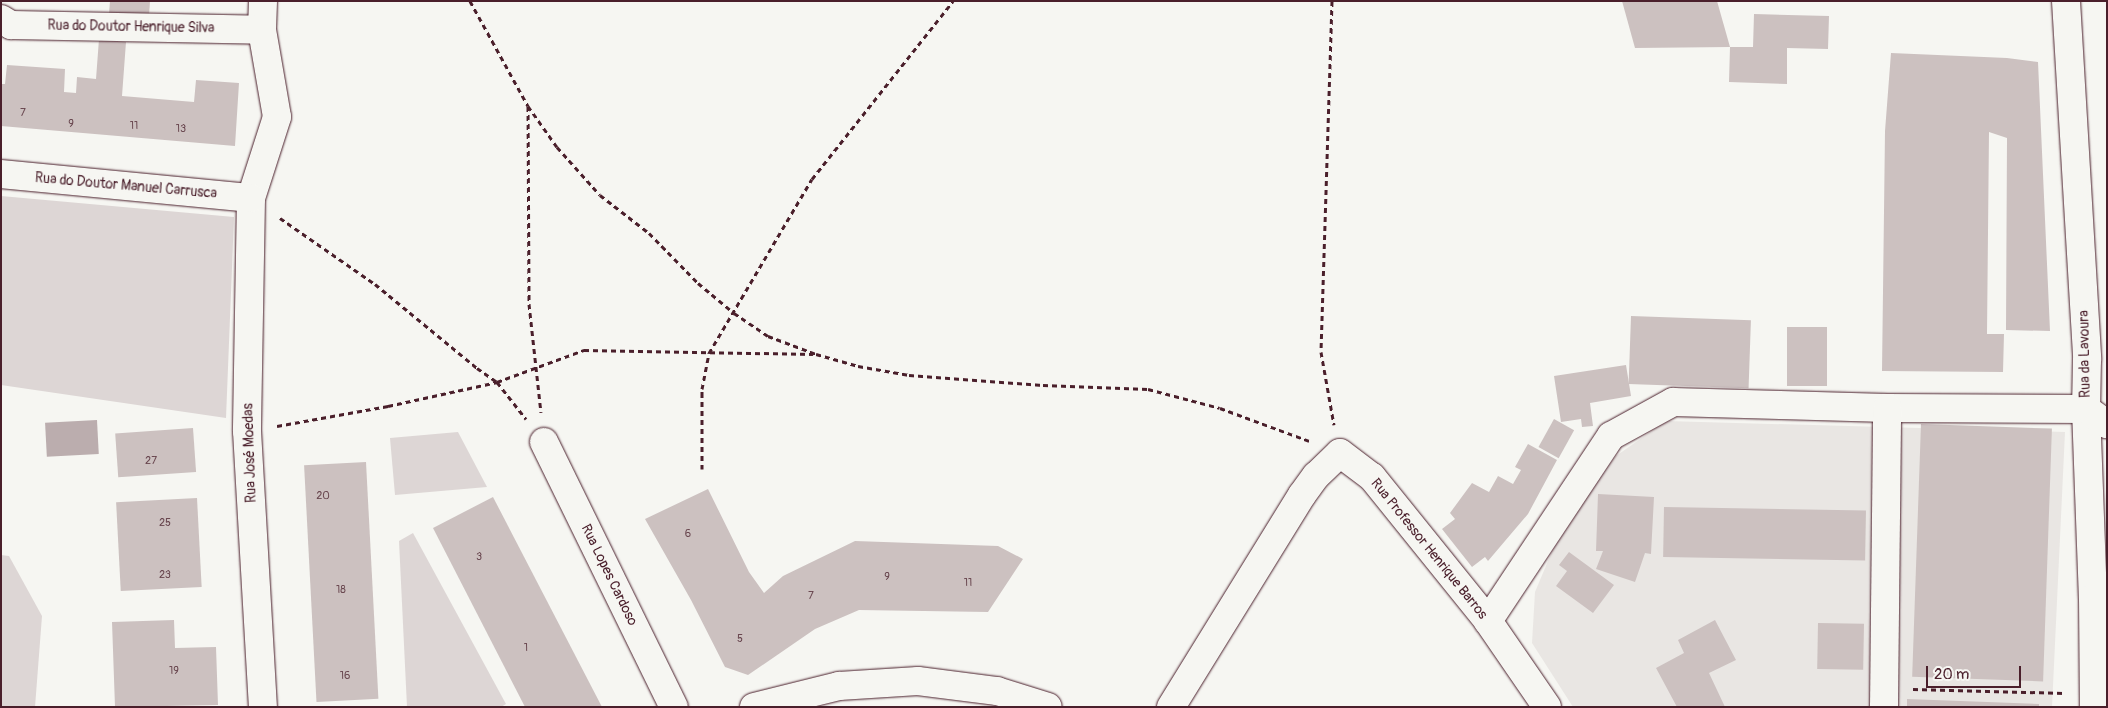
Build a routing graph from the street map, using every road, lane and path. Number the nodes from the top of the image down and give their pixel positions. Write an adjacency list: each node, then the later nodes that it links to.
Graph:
1 (263, 1): 7 (street, Rua José Moedas)
2 (470, 1): 8 (path)
3 (953, 1): 11 (path)
4 (1332, 1): 20 (path)
5 (2066, 1): 17 (street, Rua da Lavoura)
6 (1, 20): 7 (street, Rua do Doutor Henrique Silva)
7 (262, 30): 10 (street, Rua José Moedas)
8 (528, 106): 11 (path); 14 (path)
9 (1, 174): 10 (street, Rua do Doutor Manuel Carrusca)
10 (251, 198): 15 (path); 18 (street, Rua José Moedas)
11 (734, 313): 12 (path); 13 (path)
12 (709, 353): 13 (path); 14 (path); 21 (path)
13 (816, 354): 20 (path)
14 (536, 365): 15 (path); 19 (path)
15 (497, 382): 18 (path); 19 (path)
16 (1887, 408): 17 (street); 22 (street); 23 (street)
17 (2096, 416): 24 (street, Rua da Lavoura)
18 (247, 431): 25 (street, Rua José Moedas)
19 (544, 442): 26 (street, Rua Lopes Cardoso)
20 (1340, 453): 22 (street, Rua Professor Henrique Barros); 29 (street)
21 (702, 469)
22 (1488, 621): 30 (street, Rua Professor Henrique Barros)
23 (1885, 698): 24 (path)
24 (2094, 700)
25 (263, 707)
26 (674, 707)
27 (754, 707): 28 (street)
28 (1048, 707)
29 (1171, 707)
30 (1547, 707)

